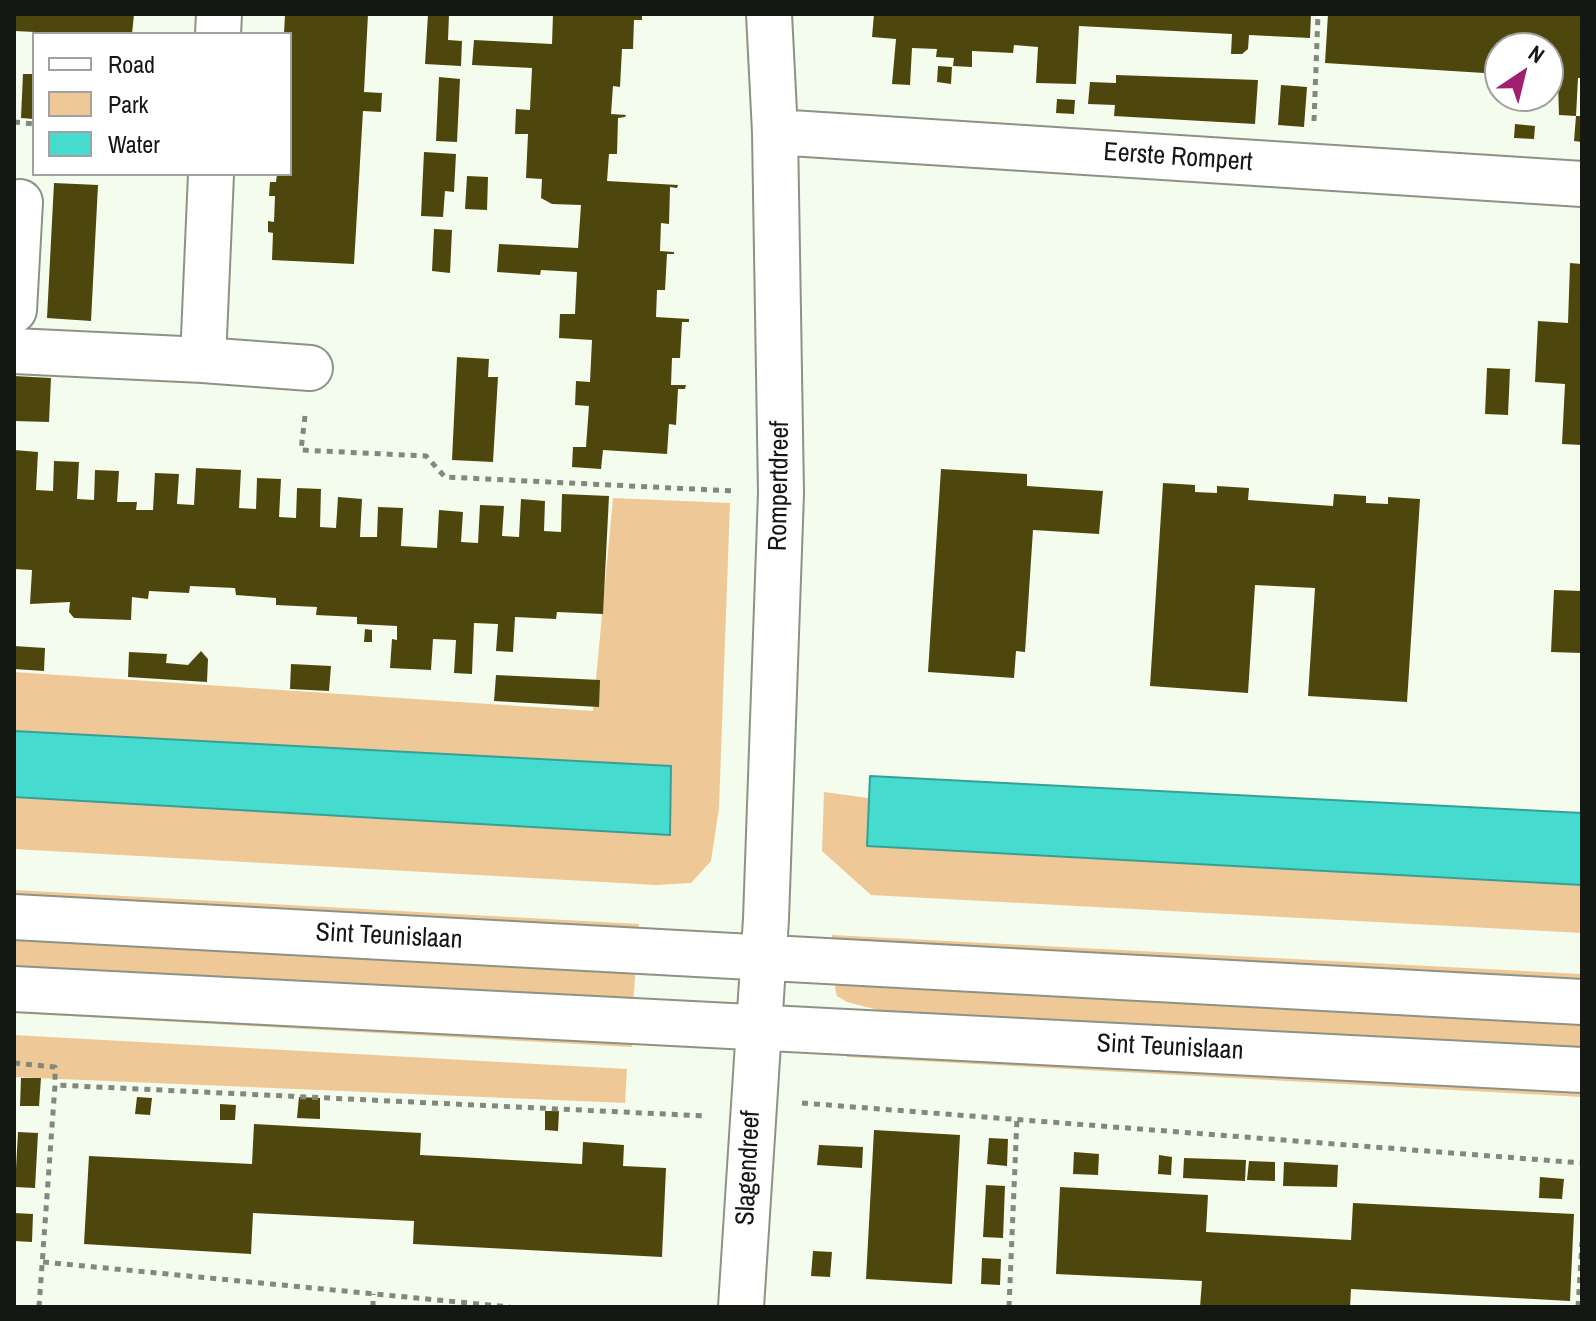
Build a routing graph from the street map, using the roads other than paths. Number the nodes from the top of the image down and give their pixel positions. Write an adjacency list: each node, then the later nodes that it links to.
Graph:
1 (769, 14): 2 (street, Rompertdreef)
2 (775, 132): 4 (street, Eerste Rompert); 11 (street, Rompertdreef)
3 (211, 176): 8 (street)
4 (1582, 184)
5 (20, 202): 6 (street)
6 (14, 310)
7 (14, 351): 8 (street)
8 (203, 360): 9 (street)
9 (310, 368)
10 (14, 917): 11 (street, Sint Teunislaan)
11 (764, 958): 13 (street, Sint Teunislaan); 14 (street)
12 (14, 989): 14 (street, Sint Teunislaan)
13 (1582, 1002)
14 (758, 1029): 15 (street, Sint Teunislaan); 16 (street, Slagendreef)
15 (1582, 1070)
16 (741, 1307)

